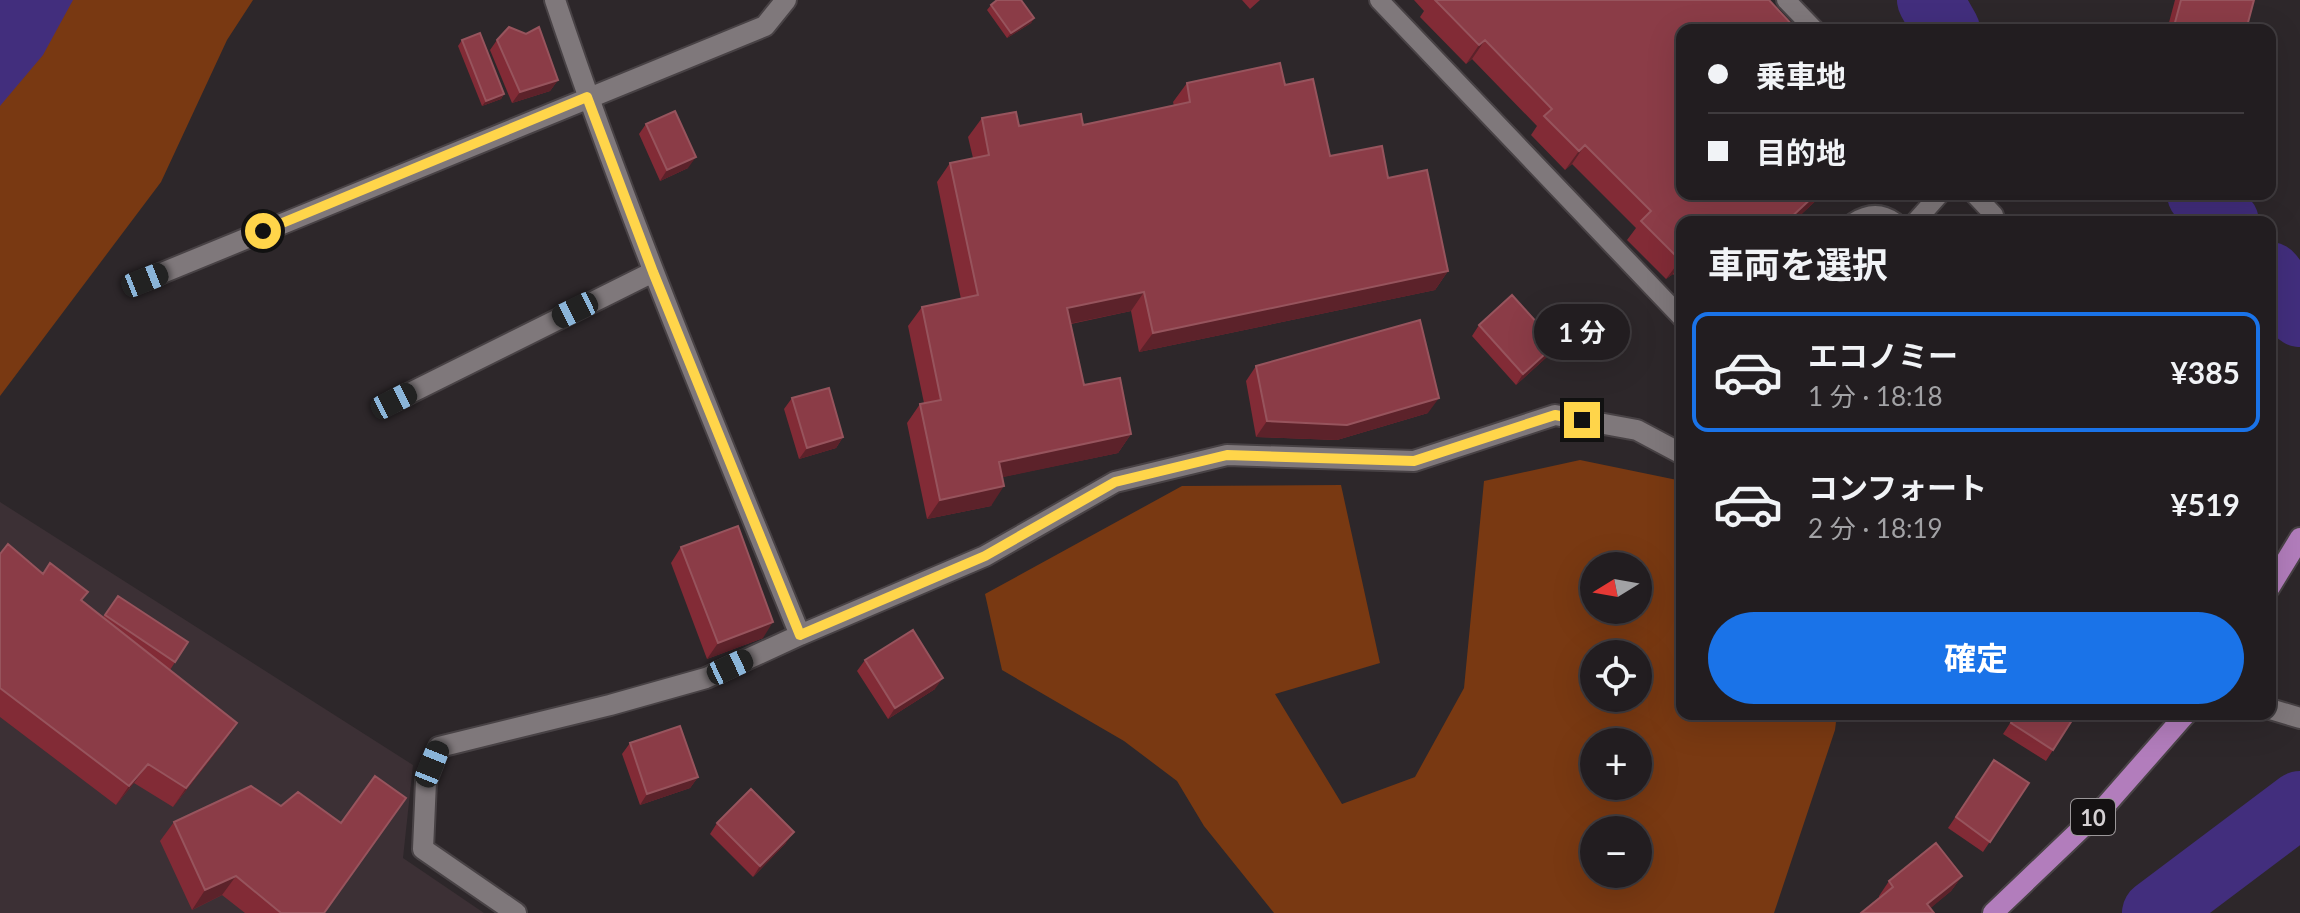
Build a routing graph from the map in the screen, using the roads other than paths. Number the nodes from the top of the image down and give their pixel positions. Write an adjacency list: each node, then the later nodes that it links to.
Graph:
1 (555, 0): 6 (street)
2 (786, 0): 6 (street)
3 (1379, 0): 15 (lane)
4 (1786, 0): 5 (lane)
5 (1809, 24)
6 (587, 97): 13 (street); 14 (street)
7 (1935, 200): 11 (lane)
8 (1980, 200): 12 (lane)
9 (1864, 216): 10 (lane)
10 (1887, 216)
11 (1920, 216)
12 (1994, 216)
13 (653, 272): 16 (street); 20 (street)
14 (145, 280)
15 (1676, 312)
16 (394, 401)
17 (1676, 451): 20 (street)
18 (2300, 538): 19 (main road)
19 (2276, 577)
20 (800, 635): 24 (street)
21 (2276, 711): 22 (street)
22 (2300, 718)
23 (2181, 720): 25 (main road, 10)
24 (516, 913)
25 (1993, 913)

